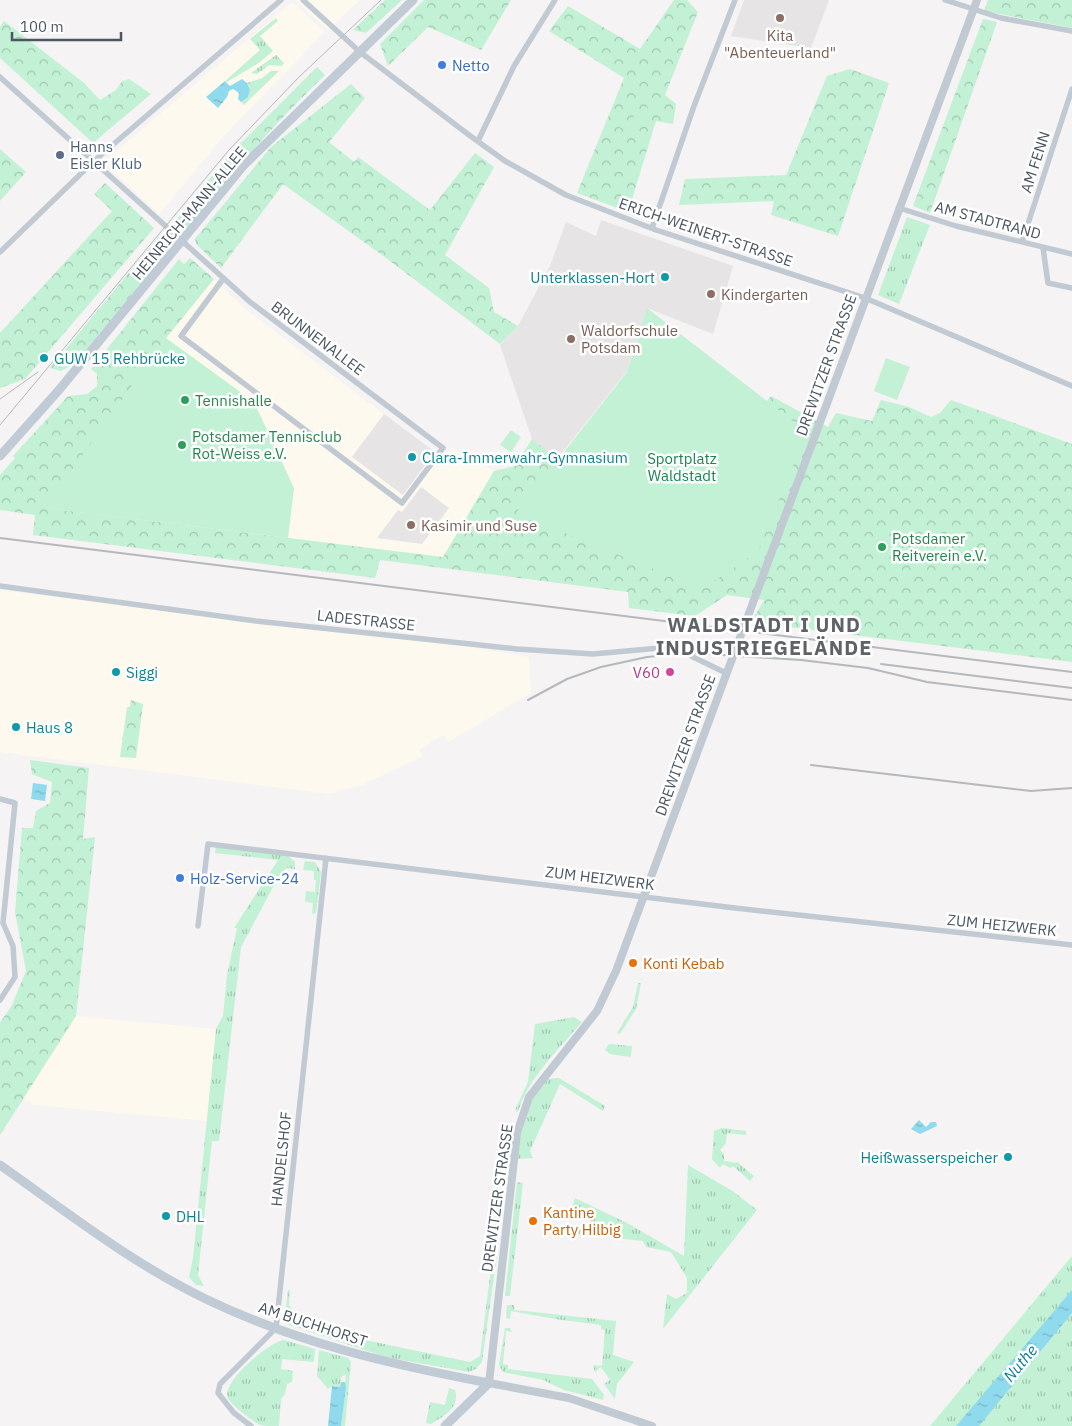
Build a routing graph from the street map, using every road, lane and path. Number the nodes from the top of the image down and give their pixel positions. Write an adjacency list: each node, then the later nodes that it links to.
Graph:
1 (281, 0): 14 (street)
2 (302, 0): 10 (street, ERICH-WEINERT-STRASSE)
3 (413, 0): 10 (main road, HEINRICH-MANN-ALLEE)
4 (555, 0): 13 (street)
5 (735, 0): 16 (street)
6 (945, 0): 8 (street)
7 (977, 0): 8 (street, DREWITZER STRASSE)
8 (974, 8): 9 (street); 15 (street, DREWITZER STRASSE)
9 (1072, 31)
10 (360, 52): 13 (street, ERICH-WEINERT-STRASSE); 17 (main road, HEINRICH-MANN-ALLEE)
11 (0, 77): 14 (street, BRUNNENALLEE)
12 (1072, 89): 18 (street, AM FENN)
13 (478, 141): 16 (street, ERICH-WEINERT-STRASSE)
14 (94, 161): 17 (street, BRUNNENALLEE); 20 (street)
15 (899, 208): 18 (street, AM STADTRAND); 24 (street, DREWITZER STRASSE)
16 (652, 228): 24 (street, ERICH-WEINERT-STRASSE)
17 (182, 242): 22 (street, BRUNNENALLEE); 26 (main road, HEINRICH-MANN-ALLEE)
18 (1022, 242): 19 (street, AM STADTRAND)
19 (1043, 248): 21 (street, AM STADTRAND); 23 (street)
20 (0, 252)
21 (1072, 254)
22 (224, 279): 22 (street, BRUNNENALLEE)
23 (1072, 288)
24 (866, 298): 25 (street, ERICH-WEINERT-STRASSE); 28 (street, DREWITZER STRASSE)
25 (1072, 386)
26 (0, 456)
27 (0, 586): 28 (street, LADESTRASSE)
28 (726, 673): 31 (street, DREWITZER STRASSE)
29 (0, 799): 34 (street)
30 (326, 858): 31 (street, ZUM HEIZWERK); 32 (street, ZUM HEIZWERK); 36 (street, HANDELSHOF)
31 (644, 896): 33 (street, ZUM HEIZWERK); 37 (street, DREWITZER STRASSE)
32 (198, 926)
33 (1072, 945)
34 (0, 1000)
35 (0, 1165): 36 (main road, AM BUCHHORST)
36 (276, 1328): 37 (main road, AM BUCHHORST); 38 (street)
37 (489, 1384): 39 (main road); 40 (street, AM BUCHHORST)
38 (251, 1426)
39 (445, 1426)
40 (652, 1426)

